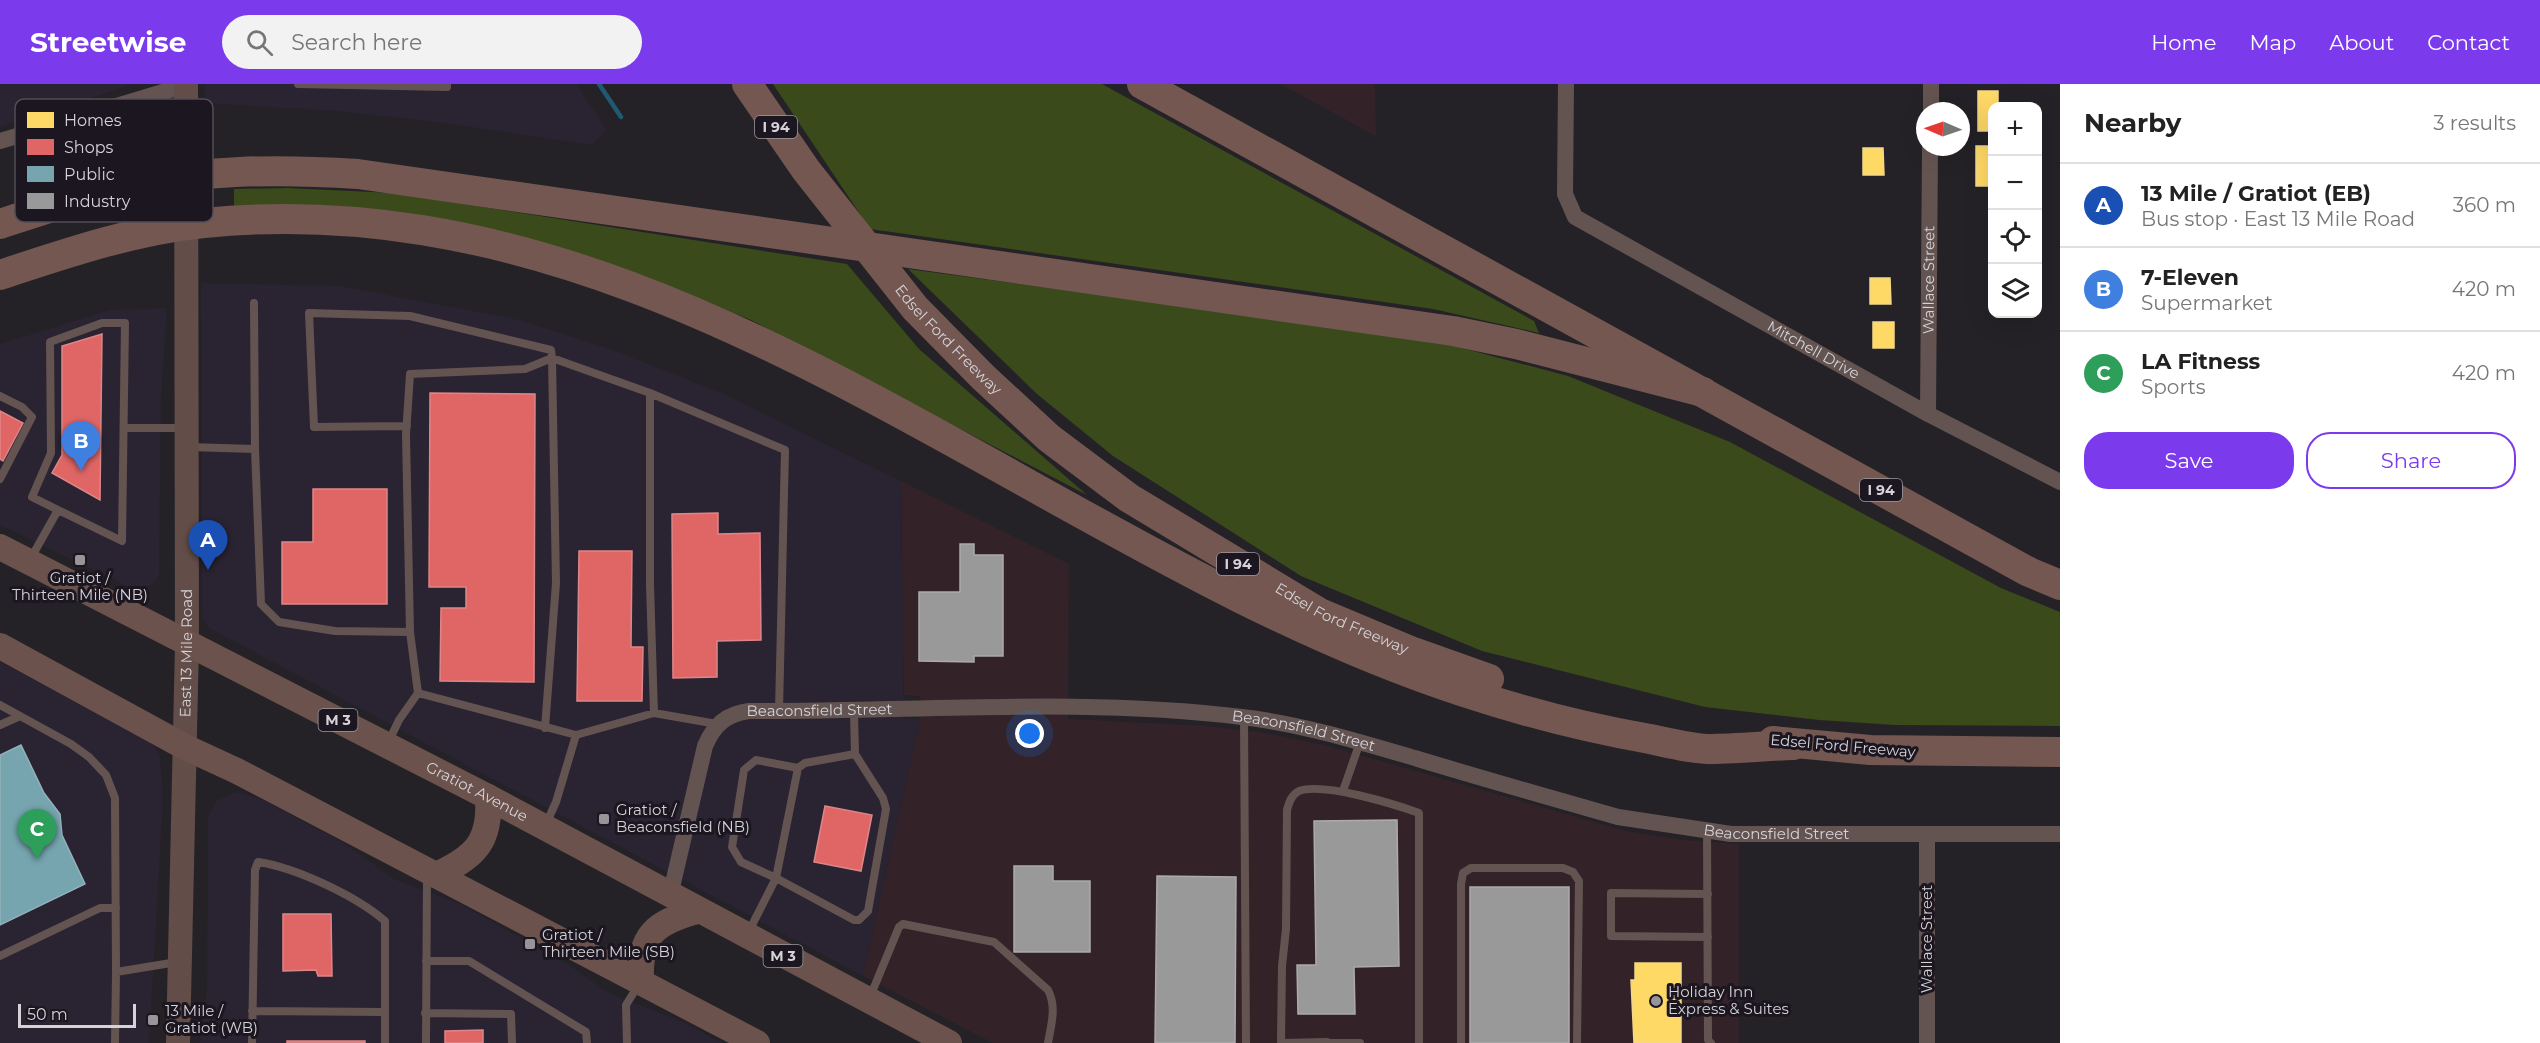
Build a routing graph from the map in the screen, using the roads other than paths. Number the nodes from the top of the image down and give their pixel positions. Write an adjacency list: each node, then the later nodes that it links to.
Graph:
1 (186, 84): 8 (street); 9 (main road, East 13 Mile Road)
2 (298, 84): 3 (lane)
3 (447, 84)
4 (747, 84): 51 (highway, Edsel Ford Freeway / I 94)
5 (1142, 84): 22 (highway, I 94)
6 (1566, 84): 24 (street, Mitchell Drive)
7 (1931, 84): 10 (street)
8 (137, 99)
9 (186, 99)
10 (1931, 102)
11 (15, 136): 12 (street)
12 (0, 141)
13 (1930, 156): 24 (street, Wallace Street)
14 (213, 175): 22 (highway)
15 (15, 219): 17 (highway)
16 (186, 222): 27 (main road, East 13 Mile Road)
17 (0, 224)
18 (0, 275): 51 (highway)
19 (254, 303): 28 (lane)
20 (552, 358): 21 (lane); 25 (lane); 25 (lane); 47 (lane)
21 (650, 393): 40 (lane); 42 (lane)
22 (1703, 393): 34 (highway, I 94)
23 (0, 396): 29 (lane)
24 (1928, 414): 30 (street, Mitchell Drive)
25 (407, 426): 35 (lane)
26 (126, 428): 27 (lane); 31 (lane); 31 (lane)
27 (185, 438): 28 (lane); 36 (main road, East 13 Mile Road)
28 (255, 449): 35 (lane)
29 (0, 479)
30 (2060, 482)
31 (58, 510): 33 (lane)
32 (0, 547): 33 (main road, Gratiot Avenue / M 3)
33 (29, 561): 36 (main road, Gratiot Avenue / M 3)
34 (2060, 585)
35 (410, 632): 38 (lane)
36 (187, 644): 50 (main road, Gratiot Avenue / M 3); 52 (main road, East 13 Mile Road)
37 (1, 648): 52 (main road)
38 (418, 693): 47 (lane); 50 (lane)
39 (0, 705): 43 (lane)
40 (779, 711): 41 (street, Beaconsfield Street); 45 (street, Beaconsfield Street)
41 (854, 712): 44 (street, Beaconsfield Street); 54 (lane)
42 (654, 713): 45 (lane); 48 (lane)
43 (20, 716): 46 (lane); 66 (lane)
44 (1244, 717): 49 (street, Beaconsfield Street); 91 (lane)
45 (717, 724): 65 (street)
46 (0, 725)
47 (545, 728): 48 (lane)
48 (576, 735): 58 (lane)
49 (1360, 742): 56 (lane); 59 (street, Beaconsfield Street)
50 (387, 745): 57 (main road, Gratiot Avenue / M 3)
51 (1793, 745): 53 (highway, Edsel Ford Freeway / I 94)
52 (185, 747): 62 (main road); 71 (main road, East 13 Mile Road)
53 (2060, 752)
54 (855, 754): 55 (lane); 63 (lane)
55 (798, 768): 63 (lane); 63 (lane)
56 (1344, 791): 92 (lane); 95 (lane)
57 (489, 797): 58 (main road, Gratiot Avenue / M 3); 62 (main road)
58 (545, 828): 65 (main road, Gratiot Avenue / M 3)
59 (1707, 831): 61 (street, Beaconsfield Street); 64 (lane)
60 (2060, 834): 61 (street, Beaconsfield Street)
61 (1927, 835): 98 (street, Wallace Street)
62 (432, 873): 72 (lane); 74 (main road)
63 (776, 878): 68 (lane)
64 (1708, 894): 69 (lane); 69 (lane)
65 (670, 896): 67 (main road, Gratiot Avenue / M 3)
66 (116, 908): 70 (lane); 73 (lane)
67 (698, 911): 68 (main road, Gratiot Avenue / M 3); 74 (main road)
68 (746, 936): 75 (main road, Gratiot Avenue / M 3)
69 (1708, 937): 79 (lane)
70 (0, 956)
71 (181, 961): 73 (lane); 81 (main road, East 13 Mile Road)
72 (426, 961): 78 (lane); 86 (lane)
73 (116, 972): 80 (lane)
74 (641, 982): 87 (lane); 88 (main road)
75 (868, 1000): 89 (main road, Gratiot Avenue / M 3); 90 (lane)
76 (252, 1011): 77 (lane); 77 (lane); 82 (lane)
77 (385, 1012): 83 (lane)
78 (425, 1013): 84 (lane); 85 (lane)
79 (1709, 1042)
80 (115, 1043)
81 (178, 1043)
82 (252, 1043)
83 (385, 1043)
84 (426, 1043)
85 (512, 1043)
86 (587, 1043)
87 (627, 1043)
88 (757, 1043)
89 (949, 1043)
90 (1048, 1043)
91 (1246, 1043)
92 (1281, 1043): 93 (lane)
93 (1327, 1043): 94 (lane)
94 (1360, 1043)
95 (1419, 1043)
96 (1461, 1043): 97 (lane)
97 (1577, 1043)
98 (1928, 1043)

